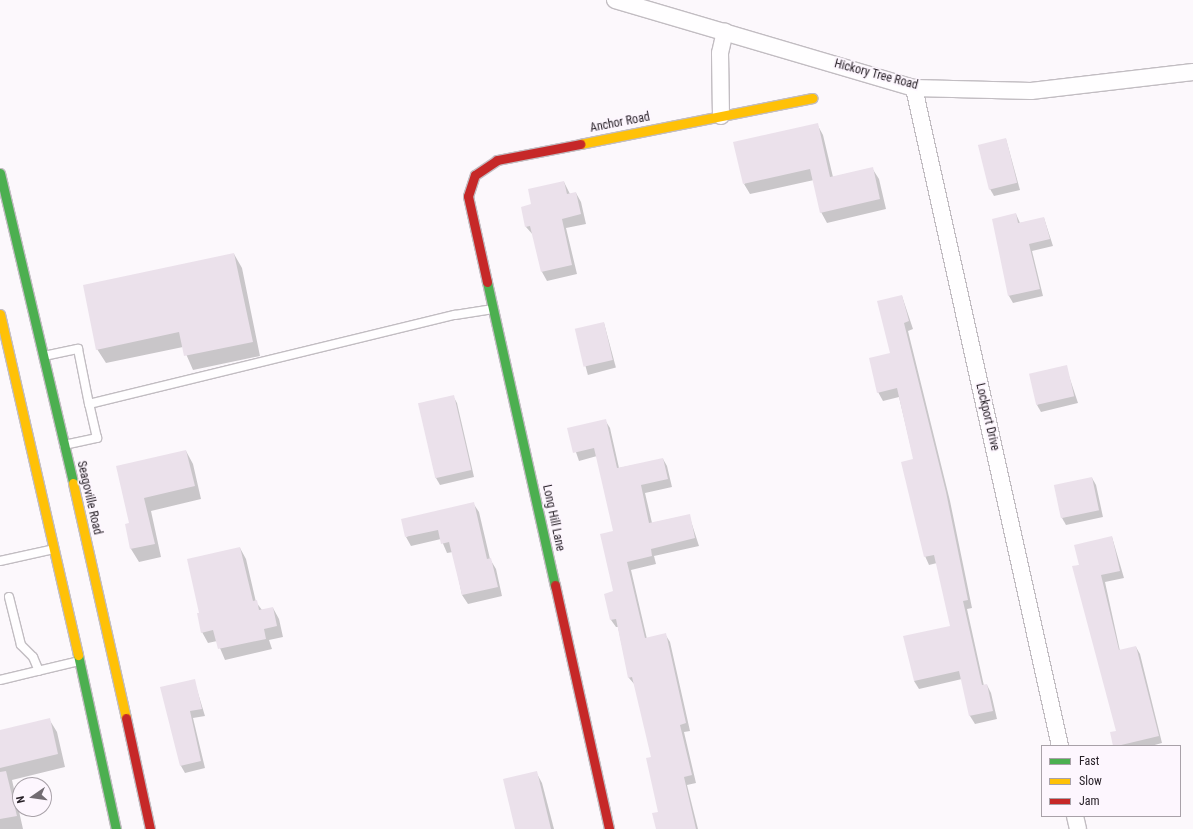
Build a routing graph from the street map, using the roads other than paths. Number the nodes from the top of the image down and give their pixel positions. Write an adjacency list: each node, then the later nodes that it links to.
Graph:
1 (616, 0): 2 (street, Hickory Tree Road)
2 (726, 32): 4 (street, Hickory Tree Road); 6 (street)
3 (1193, 72): 4 (street, Hickory Tree Road)
4 (914, 88): 24 (street, Lockport Drive)
5 (812, 98): 6 (main road, Anchor Road)
6 (721, 116): 8 (main road, Anchor Road)
7 (0, 173): 9 (main road, Seagoville Road)
8 (470, 212): 11 (main road, Long Hill Lane)
9 (18, 252): 10 (main road); 13 (main road, Seagoville Road)
10 (6, 254)
11 (493, 309): 14 (lane); 28 (main road, Long Hill Lane)
12 (0, 314): 16 (main road)
13 (42, 356): 14 (lane); 15 (main road, Seagoville Road)
14 (90, 404): 15 (lane)
15 (64, 445): 22 (main road, Seagoville Road)
16 (55, 549): 17 (lane); 19 (main road)
17 (0, 560)
18 (10, 597): 20 (lane)
19 (80, 661): 20 (lane); 26 (main road)
20 (39, 671): 21 (lane)
21 (0, 680)
22 (124, 709): 23 (main road); 27 (main road, Seagoville Road)
23 (111, 712)
24 (1060, 745)
25 (1075, 817): 29 (street)
26 (116, 829)
27 (150, 829)
28 (609, 829)
29 (1078, 829)

